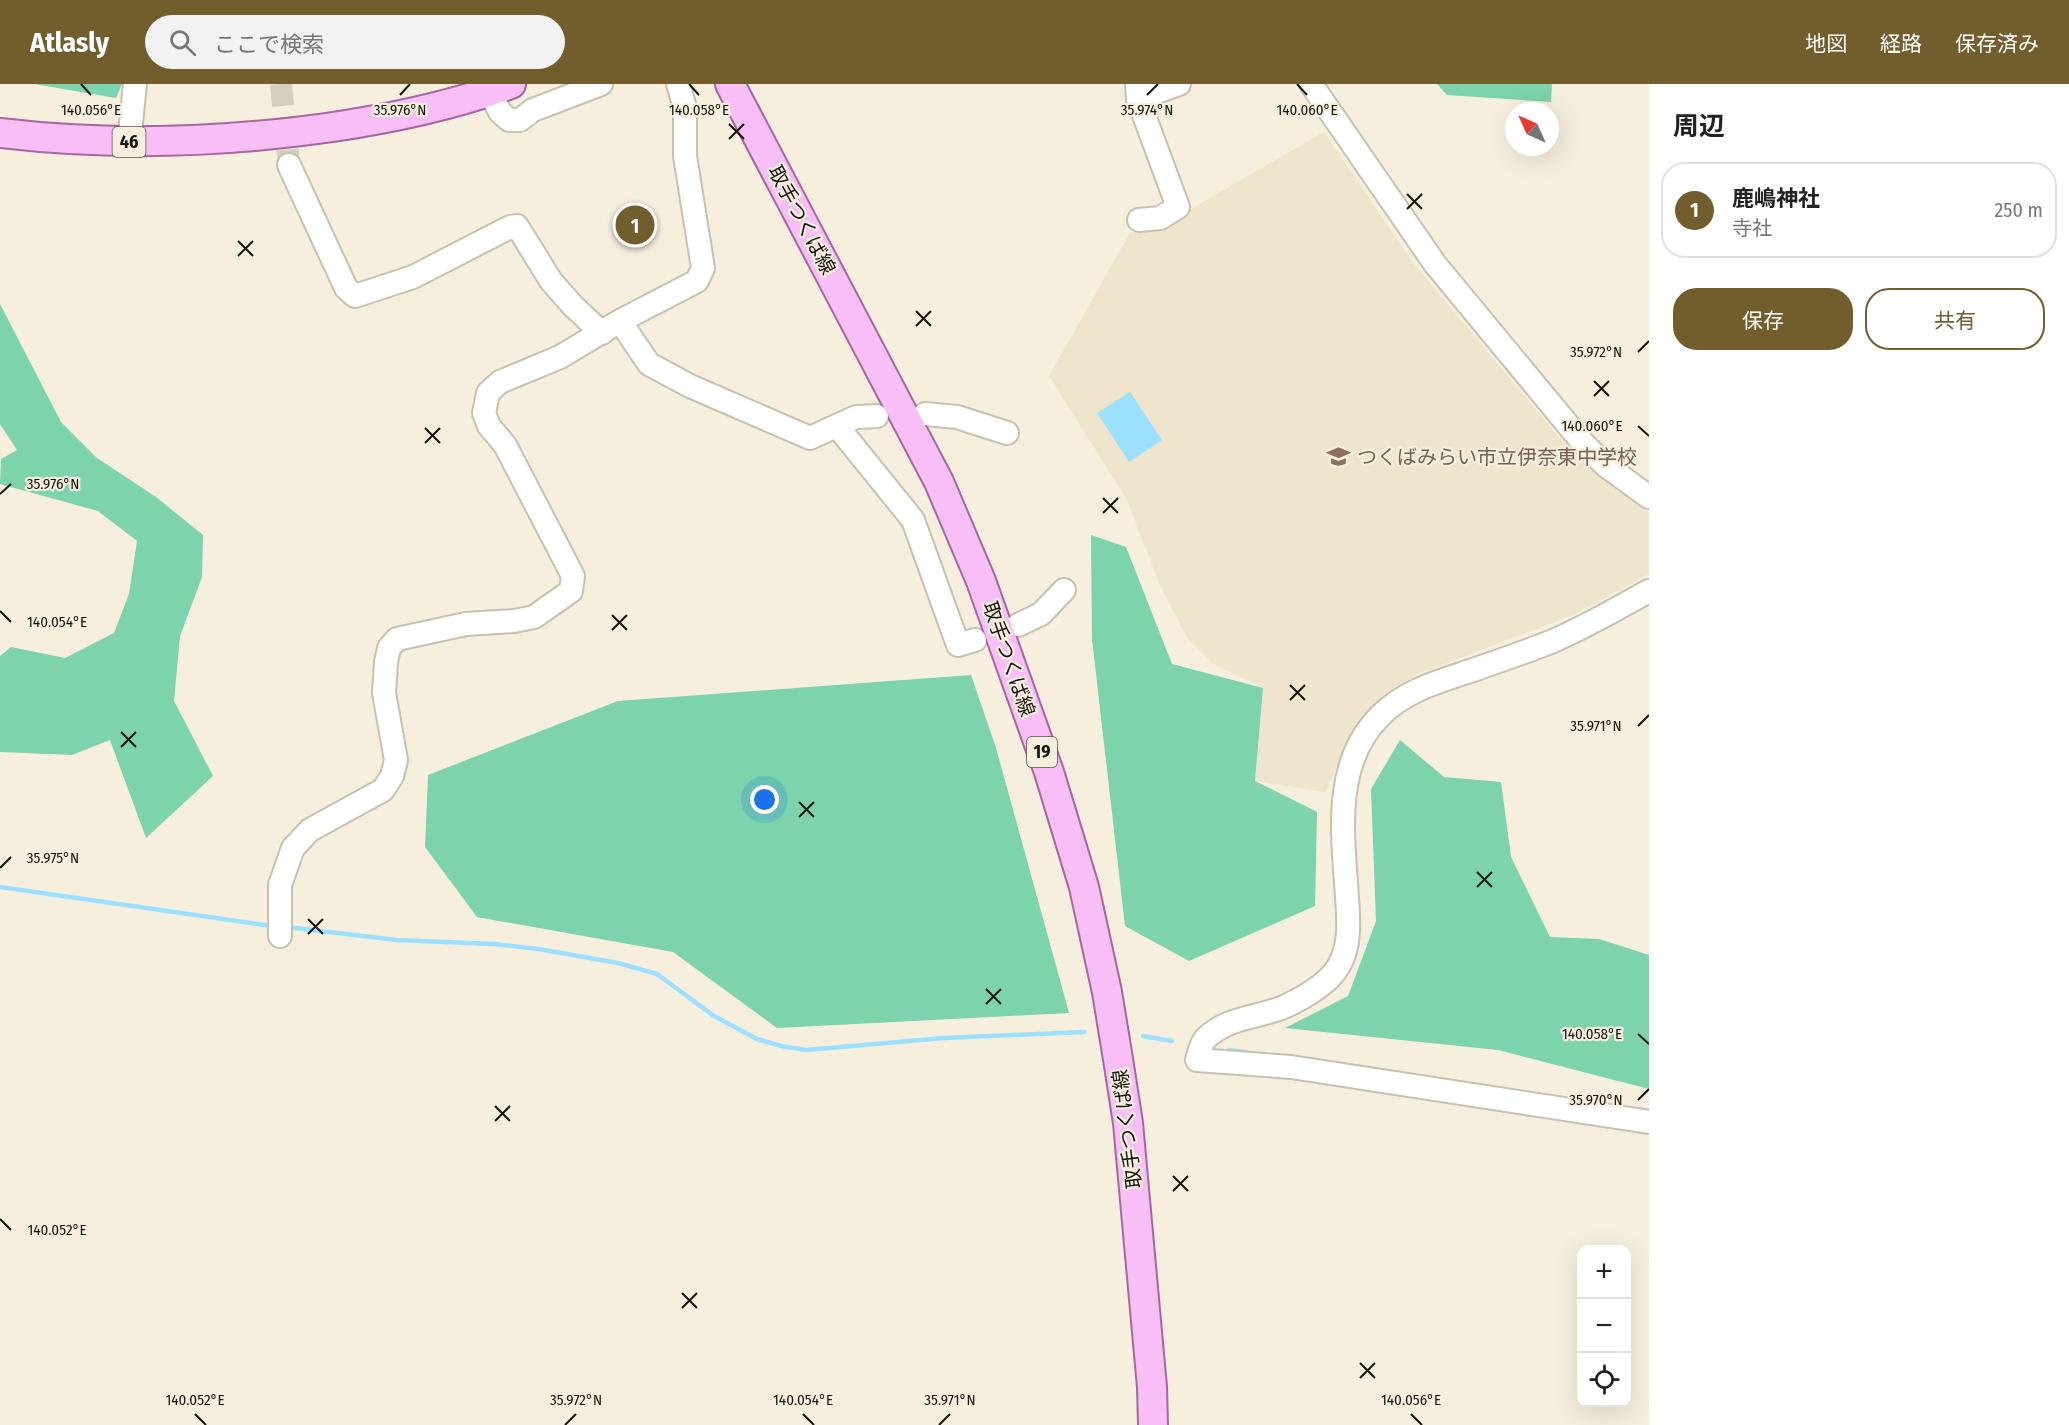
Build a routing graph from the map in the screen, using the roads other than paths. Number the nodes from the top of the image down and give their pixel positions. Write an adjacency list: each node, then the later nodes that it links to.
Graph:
1 (135, 84): 12 (street)
2 (456, 84): 11 (main road, 46)
3 (601, 84): 8 (street)
4 (678, 84): 15 (street)
5 (730, 84): 27 (main road, 取手つくば線 / 19)
6 (1179, 84): 9 (street)
7 (1311, 84): 20 (street)
8 (496, 86): 11 (main road, 46)
9 (1138, 91): 14 (street)
10 (0, 133): 12 (main road, 46)
11 (258, 135): 12 (main road, 46)
12 (129, 142)
13 (290, 165): 15 (street)
14 (1138, 220)
15 (611, 327): 18 (street); 25 (street)
16 (925, 414): 19 (street)
17 (877, 416): 18 (street)
18 (837, 426): 24 (street)
19 (1007, 433)
20 (1649, 497)
21 (1064, 590): 23 (street)
22 (1649, 591): 26 (street)
23 (1018, 625)
24 (975, 640)
25 (280, 936)
26 (1649, 1122)
27 (1153, 1425)

